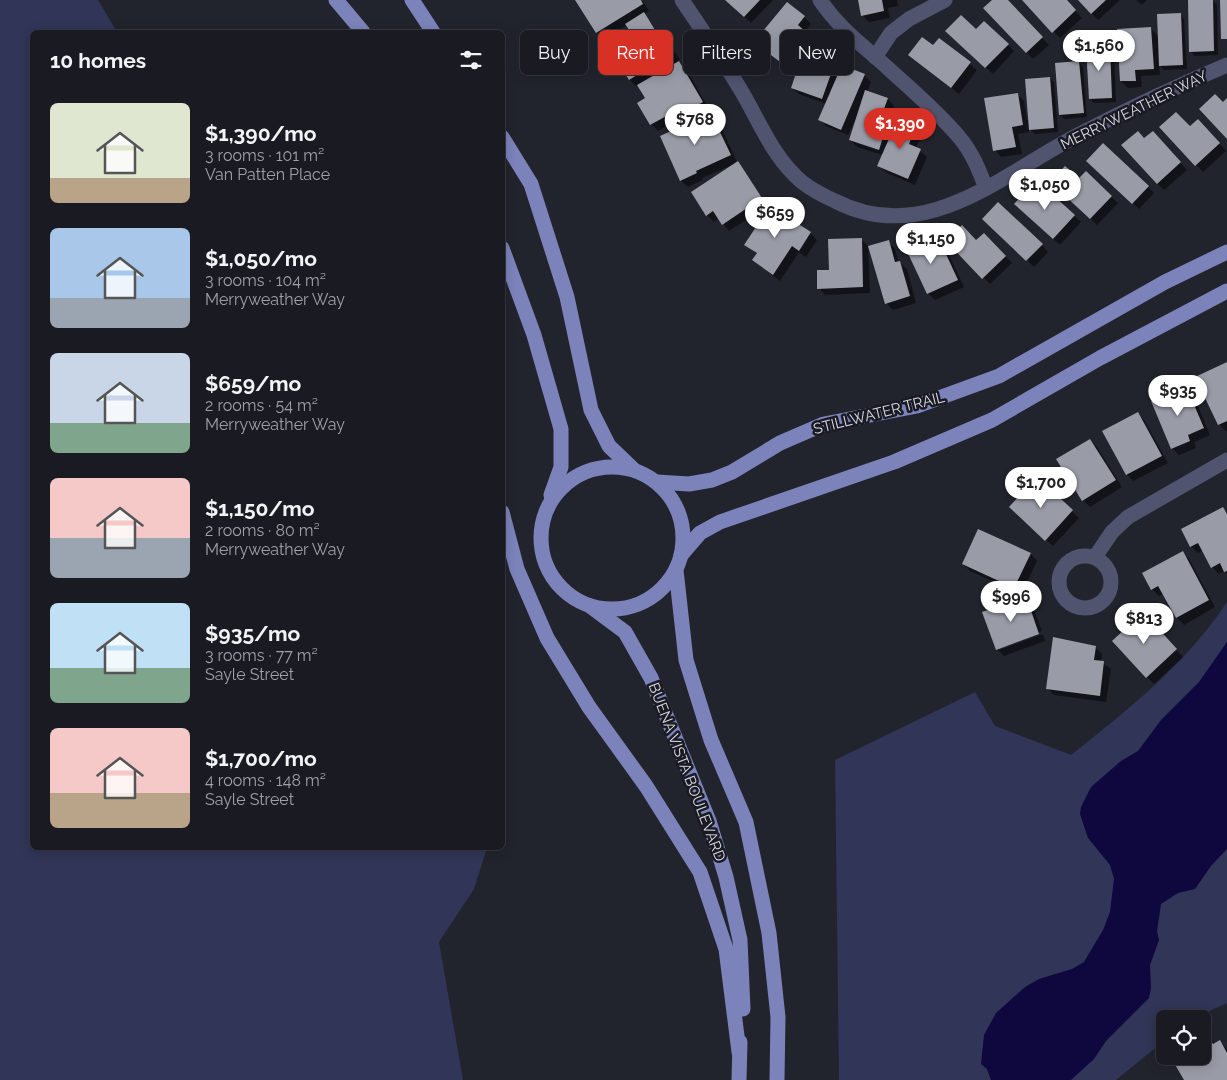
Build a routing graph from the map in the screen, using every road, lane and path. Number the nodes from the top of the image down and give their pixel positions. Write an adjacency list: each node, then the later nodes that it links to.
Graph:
1 (336, 0): 6 (main road)
2 (412, 0): 7 (main road)
3 (682, 0): 11 (street, MERRYWEATHER WAY)
4 (820, 0): 8 (street)
5 (945, 0): 8 (street)
6 (361, 30)
7 (432, 30)
8 (875, 57): 11 (street)
9 (1227, 65): 11 (street, MERRYWEATHER WAY)
10 (505, 142): 16 (main road, BUENA VISTA BOULEVARD)
11 (986, 188)
12 (1227, 252): 17 (main road, STILLWATER TRAIL)
13 (505, 256): 18 (main road, BUENA VISTA BOULEVARD)
14 (1227, 291): 20 (main road)
15 (1227, 460): 21 (street)
16 (634, 470): 17 (main road, BUENA VISTA BOULEVARD); 18 (main road, BUENA VISTA BOULEVARD)
17 (657, 482): 20 (main road, BUENA VISTA BOULEVARD)
18 (545, 509): 23 (main road, BUENA VISTA BOULEVARD)
19 (505, 523): 24 (main road)
20 (682, 555): 22 (main road, BUENA VISTA BOULEVARD)
21 (1095, 557)
22 (676, 570): 23 (main road, BUENA VISTA BOULEVARD); 26 (main road, BUENA VISTA BOULEVARD)
23 (590, 606): 24 (main road, BUENA VISTA BOULEVARD)
24 (739, 1052): 25 (main road, BUENA VISTA BOULEVARD)
25 (740, 1080)
26 (778, 1080)

